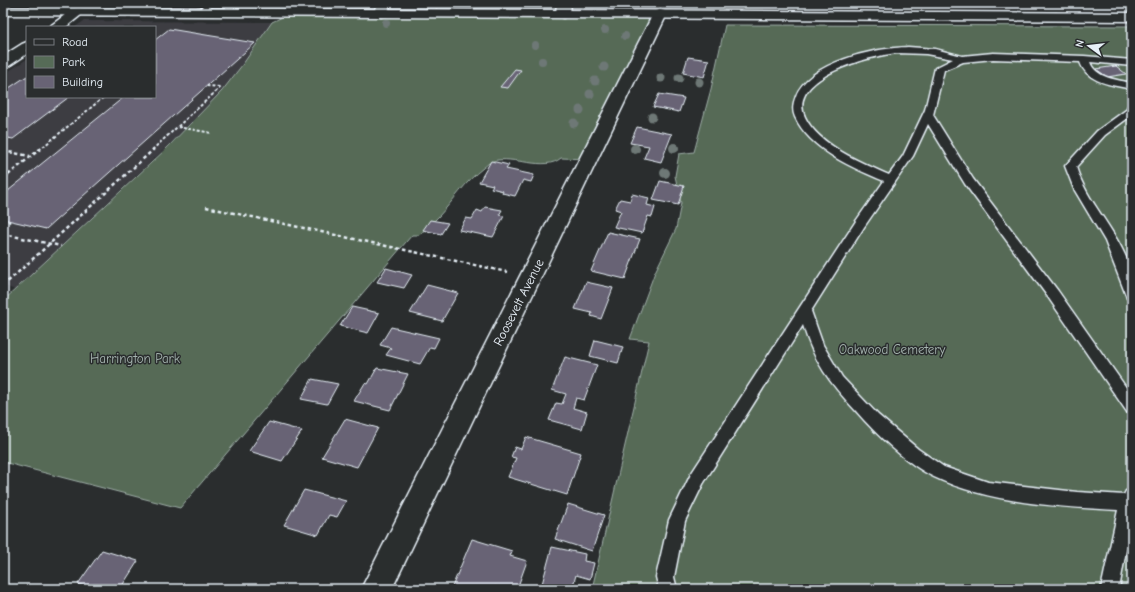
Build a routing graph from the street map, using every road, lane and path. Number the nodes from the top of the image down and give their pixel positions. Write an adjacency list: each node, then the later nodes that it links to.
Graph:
1 (132, 7): 2 (street); 7 (street)
2 (206, 8): 3 (street)
3 (315, 8): 4 (street)
4 (383, 8): 5 (street)
5 (564, 8): 8 (street)
6 (3, 11): 7 (street)
7 (79, 11): 10 (street)
8 (660, 14): 9 (street); 33 (street, Roosevelt Avenue)
9 (1132, 17)
10 (57, 26)
11 (26, 48): 14 (street)
12 (961, 59): 13 (lane); 20 (lane); 26 (lane)
13 (1084, 59): 15 (lane); 17 (lane)
14 (3, 63)
15 (1132, 64)
16 (206, 86): 21 (path)
17 (1132, 86)
18 (103, 98): 24 (path)
19 (1132, 108): 35 (lane)
20 (928, 115): 26 (lane); 37 (lane)
21 (178, 127): 22 (path); 31 (path)
22 (212, 133)
23 (3, 151): 24 (path)
24 (31, 157): 25 (path)
25 (3, 179)
26 (891, 180): 36 (lane)
27 (206, 207): 33 (path)
28 (10, 221): 29 (path)
29 (3, 226)
30 (3, 234): 31 (path)
31 (49, 244): 32 (path); 34 (path)
32 (61, 246)
33 (531, 277): 39 (street, Roosevelt Avenue)
34 (3, 286)
35 (1132, 295)
36 (804, 311): 38 (lane); 40 (lane)
37 (1132, 408)
38 (1130, 499): 41 (lane)
39 (376, 589)
40 (668, 589)
41 (1110, 589)

